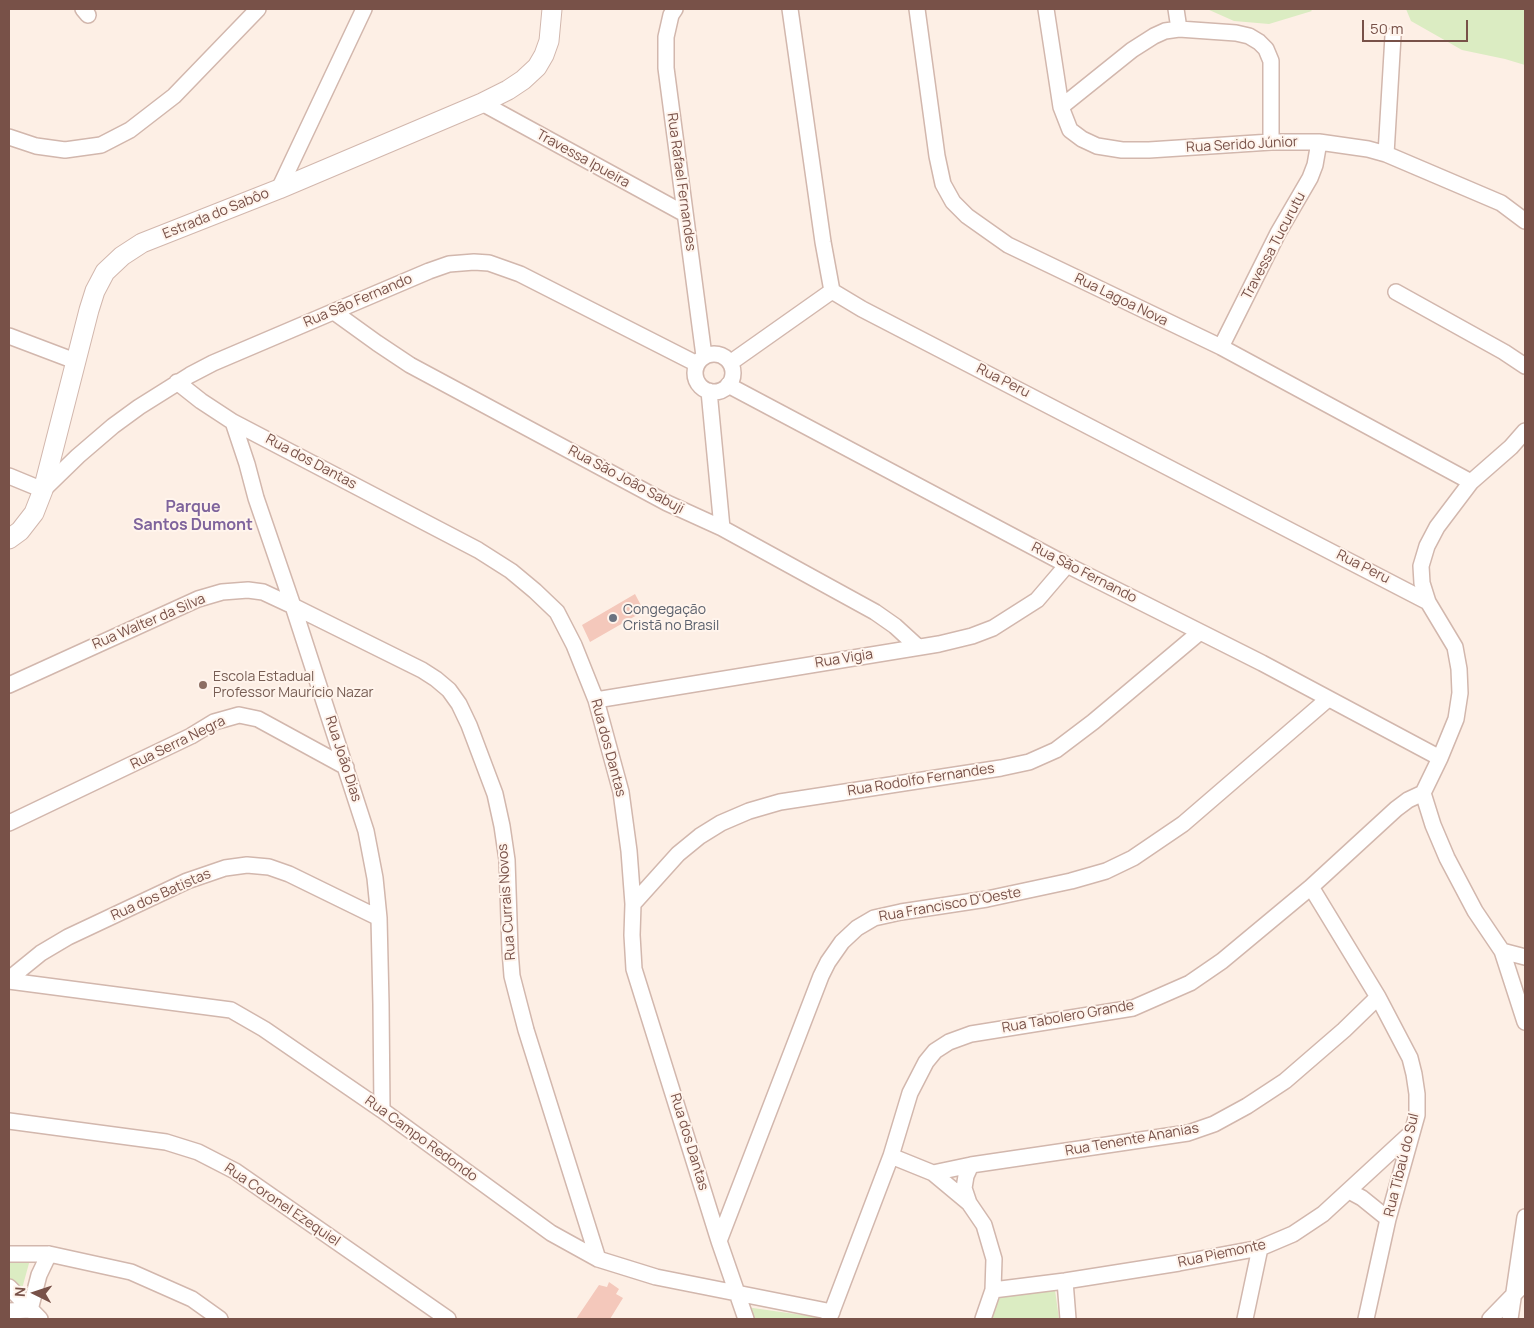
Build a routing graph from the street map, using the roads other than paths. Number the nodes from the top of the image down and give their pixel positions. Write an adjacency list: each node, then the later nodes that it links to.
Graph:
1 (374, 9): 9 (street)
2 (552, 9): 12 (street, Estrada do Sabôo)
3 (675, 9): 19 (street, Rua Rafael Fernandes)
4 (790, 9): 21 (street)
5 (917, 9): 25 (street, Rua Lagoa Nova)
6 (1046, 9): 13 (street, Rua Serido Júnior)
7 (1176, 9): 10 (street)
8 (255, 10): 14 (street)
9 (362, 13): 18 (street)
10 (1179, 29): 13 (street); 15 (street)
11 (1393, 36): 17 (street)
12 (482, 103): 18 (street, Estrada do Sabôo); 19 (street, Travessa Ipueira)
13 (1061, 107): 15 (street, Rua Serido Júnior)
14 (9, 137)
15 (1271, 142): 16 (street, Rua Serido Júnior)
16 (1320, 142): 17 (street, Rua Serido Júnior); 25 (street, Travessa Tucurutu)
17 (1386, 154): 20 (street, Rua Serido Júnior)
18 (279, 189): 26 (street, Estrada do Sabôo)
19 (685, 214): 27 (street, Rua Rafael Fernandes)
20 (1525, 221)
21 (832, 291): 28 (street); 41 (street, Rua Peru)
22 (1396, 292): 29 (street)
23 (334, 312): 27 (street, Rua São Fernando); 30 (street, Rua São Fernando); 38 (street, Rua São João Sabuji)
24 (9, 336): 26 (street)
25 (1220, 347): 36 (street, Rua Lagoa Nova)
26 (75, 360): 37 (street, Estrada do Sabôo)
27 (701, 360): 28 (street); 32 (street)
28 (730, 362): 31 (street)
29 (1525, 366)
30 (177, 382): 33 (street, Rua dos Dantas); 37 (street, Rua São Fernando)
31 (728, 385): 32 (street); 40 (street, Rua São Fernando)
32 (709, 391): 38 (street)
33 (233, 422): 42 (street, Rua João Dias); 47 (street, Rua dos Dantas)
34 (1525, 431): 36 (street)
35 (9, 476): 37 (street)
36 (1471, 482): 41 (street)
37 (43, 490): 39 (street, Estrada do Sabôo)
38 (722, 528): 44 (street, Rua São João Sabuji)
39 (9, 540)
40 (1067, 565): 43 (street, Rua São Fernando); 44 (street, Rua Vigia)
41 (1428, 602): 48 (street)
42 (294, 606): 45 (street, Rua Walter da Silva); 49 (street, Rua João Dias); 74 (street, Rua Currais Novos)
43 (1200, 632): 46 (street, Rua São Fernando); 53 (street, Rua Rodolfo Fernandes)
44 (918, 647): 47 (street, Rua Vigia)
45 (9, 685)
46 (1328, 699): 48 (street, Rua São Fernando); 70 (street, Rua Francisco D'Oeste)
47 (596, 700): 53 (street, Rua dos Dantas)
48 (1440, 758): 50 (street)
49 (346, 767): 51 (street, Rua Serra Negra); 54 (street, Rua João Dias)
50 (1423, 793): 52 (street, Rua Tabolero Grande); 55 (street)
51 (9, 823)
52 (1311, 887): 58 (street, Rua Tibaú do Sul); 63 (street, Rua Tabolero Grande)
53 (633, 904): 70 (street, Rua dos Dantas)
54 (379, 918): 57 (street, Rua dos Batistas); 60 (street, Rua João Dias)
55 (1502, 951): 56 (street); 59 (street)
56 (1525, 957)
57 (9, 980): 60 (street, Rua Campo Redondo)
58 (1378, 997): 62 (street, Rua Tibaú do Sul); 64 (street, Rua Tenente Ananias)
59 (1525, 1022)
60 (382, 1110): 74 (street, Rua Campo Redondo)
61 (9, 1121): 85 (street, Rua Coronel Ezequiel)
62 (1412, 1132): 66 (street, Rua Piemonte); 69 (street, Rua Tibaú do Sul)
63 (891, 1156): 65 (street); 83 (street, Rua Tabolero Grande)
64 (971, 1165): 65 (street, Rua Tenente Ananias); 67 (street)
65 (933, 1173): 67 (street)
66 (1349, 1191): 69 (street); 71 (street, Rua Piemonte)
67 (969, 1203): 78 (street)
68 (1525, 1217): 80 (street)
69 (1388, 1219): 90 (street, Rua Tibaú do Sul)
70 (719, 1241): 79 (street, Rua dos Dantas)
71 (1260, 1248): 75 (street, Rua Piemonte); 89 (street)
72 (9, 1254): 73 (street)
73 (49, 1254): 82 (street); 84 (street)
74 (598, 1259): 79 (street, Rua Campo Redondo)
75 (1064, 1281): 78 (street, Rua Piemonte); 88 (street)
76 (1525, 1283): 80 (street)
77 (9, 1287): 82 (street)
78 (993, 1290): 87 (street)
79 (737, 1294): 83 (street, Rua Campo Redondo); 86 (street, Rua dos Dantas)
80 (1512, 1298): 91 (street); 92 (street)
81 (9, 1312): 82 (street)
82 (35, 1315)
83 (830, 1316)
84 (220, 1319)
85 (448, 1319)
86 (746, 1319)
87 (983, 1319)
88 (1068, 1319)
89 (1245, 1319)
90 (1366, 1319)
91 (1490, 1319)
92 (1510, 1319)

